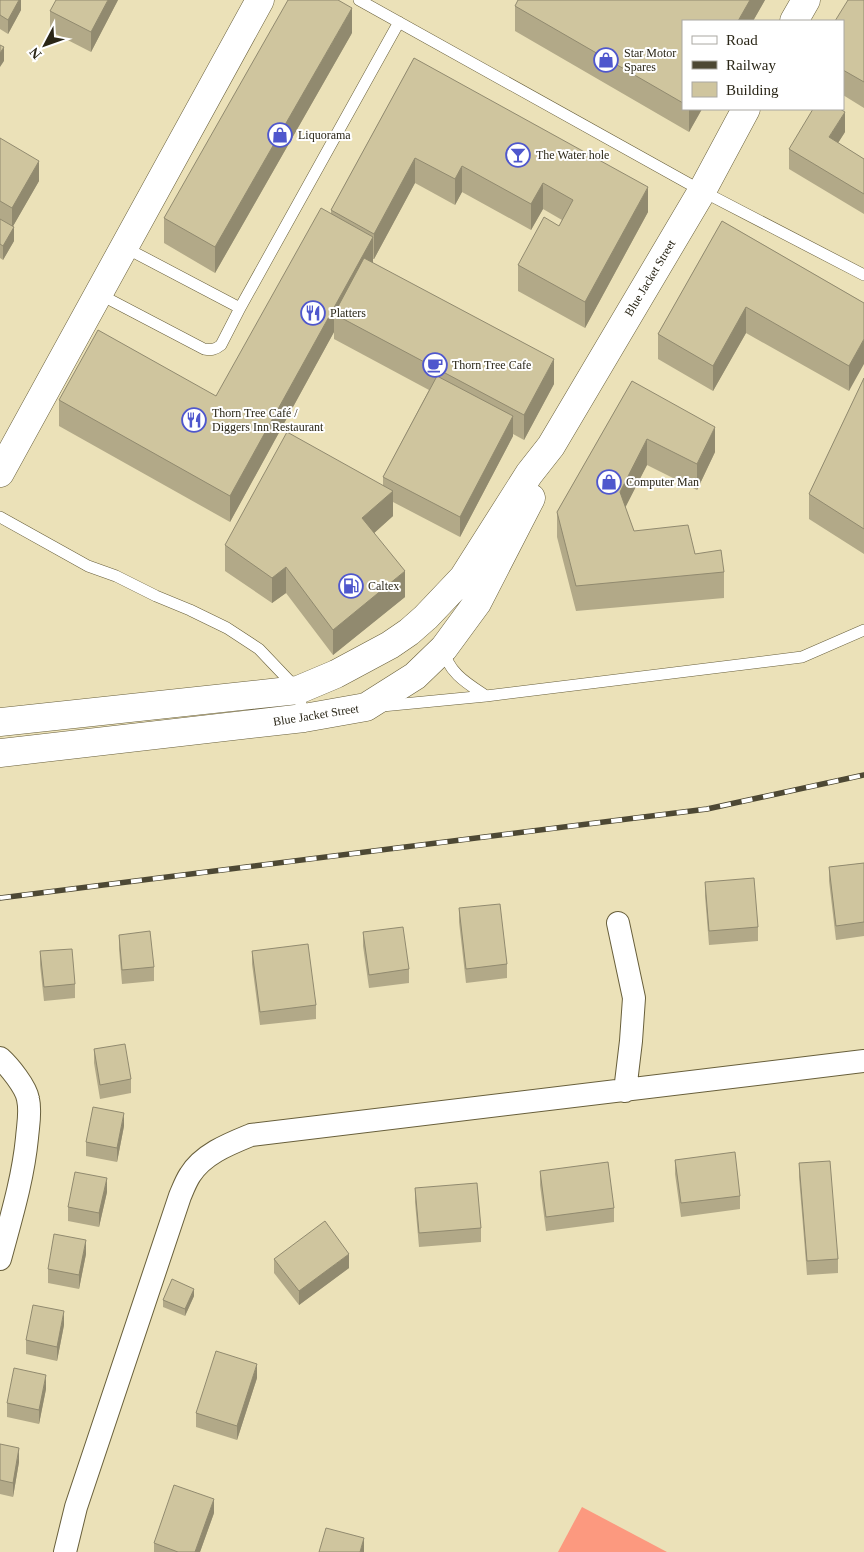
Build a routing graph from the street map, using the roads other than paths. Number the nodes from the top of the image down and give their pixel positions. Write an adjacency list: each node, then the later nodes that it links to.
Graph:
1 (260, 0): 8 (highway)
2 (359, 0): 5 (lane)
3 (806, 0): 4 (highway)
4 (795, 20)
5 (399, 22): 7 (lane); 11 (lane)
6 (745, 110): 7 (highway, Blue Jacket Street)
7 (702, 191): 9 (lane); 12 (highway, Blue Jacket Street)
8 (124, 247): 10 (highway); 11 (lane)
9 (864, 275)
10 (99, 294): 11 (lane); 13 (highway)
11 (240, 308)
12 (551, 446): 16 (highway, Blue Jacket Street); 17 (highway, Blue Jacket Street)
13 (0, 473)
14 (0, 517): 17 (lane)
15 (864, 630): 18 (lane)
16 (444, 648): 18 (lane); 19 (highway, Blue Jacket Street)
17 (298, 690): 20 (lane); 21 (highway, Blue Jacket Street)
18 (486, 696): 19 (lane)
19 (366, 707): 20 (highway, Blue Jacket Street)
20 (304, 718): 22 (highway, Blue Jacket Street)
21 (0, 722)
22 (0, 753)
23 (618, 922): 26 (street)
24 (0, 1058): 27 (street)
25 (864, 1061): 26 (street)
26 (625, 1091): 28 (street)
27 (0, 1259)
28 (65, 1552)

